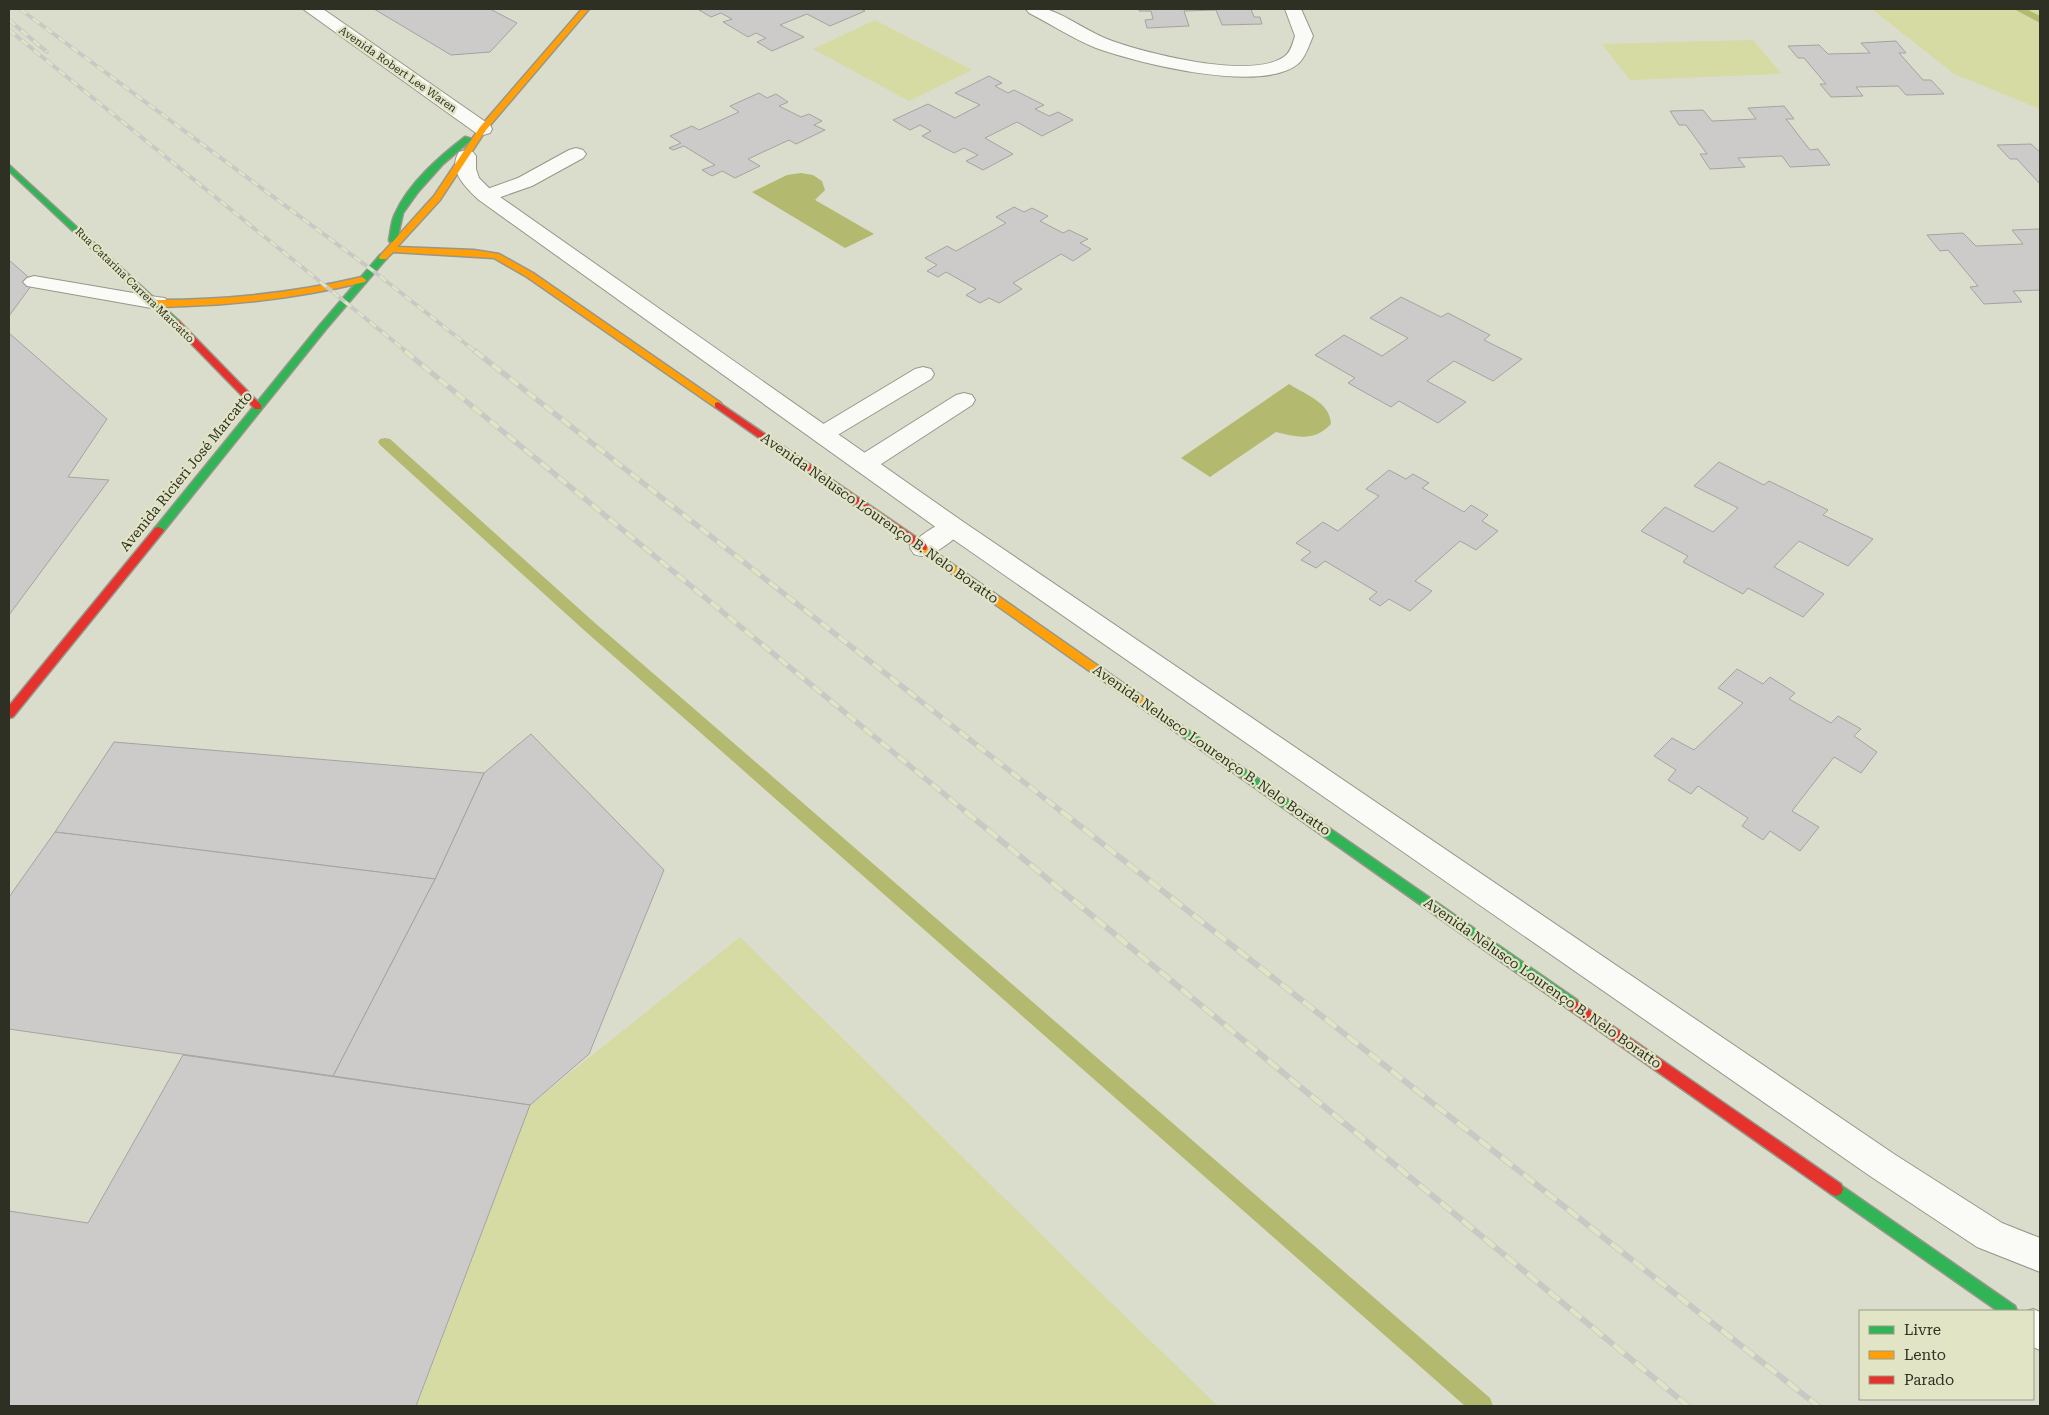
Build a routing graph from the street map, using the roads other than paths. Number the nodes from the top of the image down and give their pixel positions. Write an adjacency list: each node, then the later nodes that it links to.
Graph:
1 (312, 9): 5 (street, Avenida Robert Lee Waren)
2 (586, 9): 5 (street, Avenida Ricieri José Marcatto)
3 (1035, 9): 4 (street)
4 (1293, 9)
5 (483, 129): 7 (street, Avenida Ricieri José Marcatto); 10 (street, Avenida Ricieri José Marcatto)
6 (576, 154): 9 (street)
7 (466, 156): 9 (street); 10 (street, Avenida Ricieri José Marcatto)
8 (9, 167): 13 (street, Rua Catarina Carrera Marcatto)
9 (486, 196): 17 (street)
10 (390, 249): 11 (street, Avenida Ricieri José Marcatto); 20 (street, Avenida Nelusco Lourenço B. Nelo Boratto)
11 (362, 280): 13 (street); 16 (street, Avenida Ricieri José Marcatto)
12 (34, 282): 13 (street)
13 (157, 303): 16 (street, Rua Catarina Carrera Marcatto)
14 (923, 374): 17 (street)
15 (964, 400): 18 (street)
16 (258, 407): 21 (street, Avenida Ricieri José Marcatto)
17 (823, 434): 18 (street)
18 (864, 464): 19 (street)
19 (953, 528): 20 (street); 22 (street)
20 (923, 548): 23 (street, Avenida Nelusco Lourenço B. Nelo Boratto)
21 (9, 714)
22 (2040, 1256)
23 (2009, 1310)

